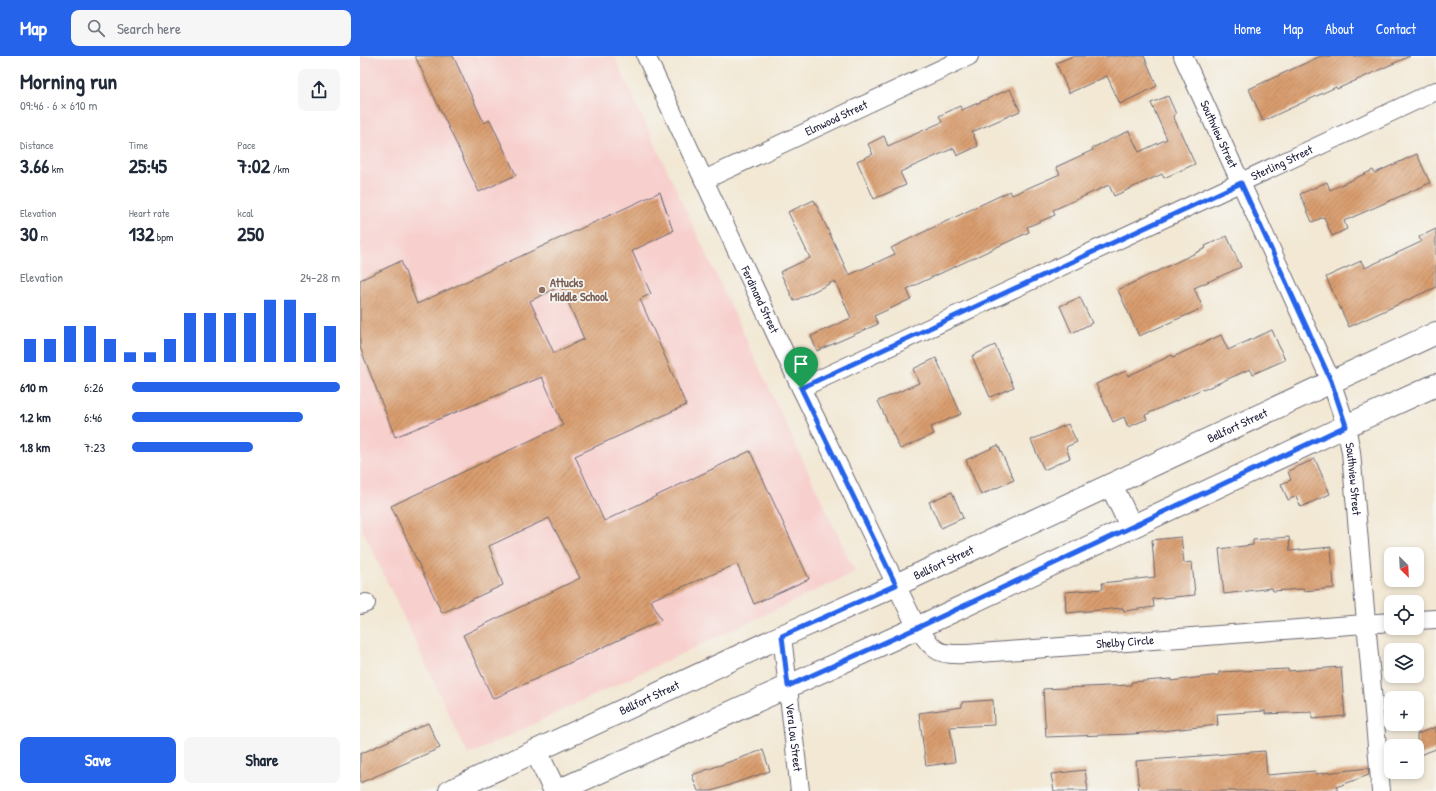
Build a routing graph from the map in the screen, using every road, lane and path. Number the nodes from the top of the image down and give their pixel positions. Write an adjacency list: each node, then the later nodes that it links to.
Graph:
1 (646, 56): 5 (street, Ferdinand Street)
2 (969, 56): 5 (street, Elmwood Street)
3 (1183, 56): 6 (street, Southview Street)
4 (1436, 92): 6 (street, Sterling Street)
5 (704, 180): 10 (street, Ferdinand Street)
6 (1241, 183): 8 (street, Southview Street); 10 (street, Sterling Street)
7 (1436, 333): 8 (main road, Bellfort Street)
8 (1331, 381): 11 (street, Southview Street); 12 (main road, Bellfort Street)
9 (1436, 385): 11 (main road)
10 (801, 388): 14 (street, Ferdinand Street)
11 (1346, 426): 13 (main road); 18 (street, Southview Street)
12 (1111, 485): 13 (main road); 14 (main road, Bellfort Street)
13 (1131, 526): 19 (main road)
14 (896, 585): 19 (street, Shelby Circle); 20 (main road, Bellfort Street)
15 (1436, 618): 16 (street)
16 (1424, 619)
17 (1384, 623): 18 (street, Shelby Circle)
18 (1367, 624): 19 (street, Shelby Circle); 26 (street, Southview Street)
19 (917, 628): 21 (main road)
20 (782, 636): 21 (street, Vera Lou Street); 22 (main road, Bellfort Street)
21 (788, 686): 24 (main road); 25 (street, Vera Lou Street)
22 (536, 751): 23 (main road, Bellfort Street); 24 (main road)
23 (450, 791)
24 (557, 791)
25 (800, 791)
26 (1381, 791)

